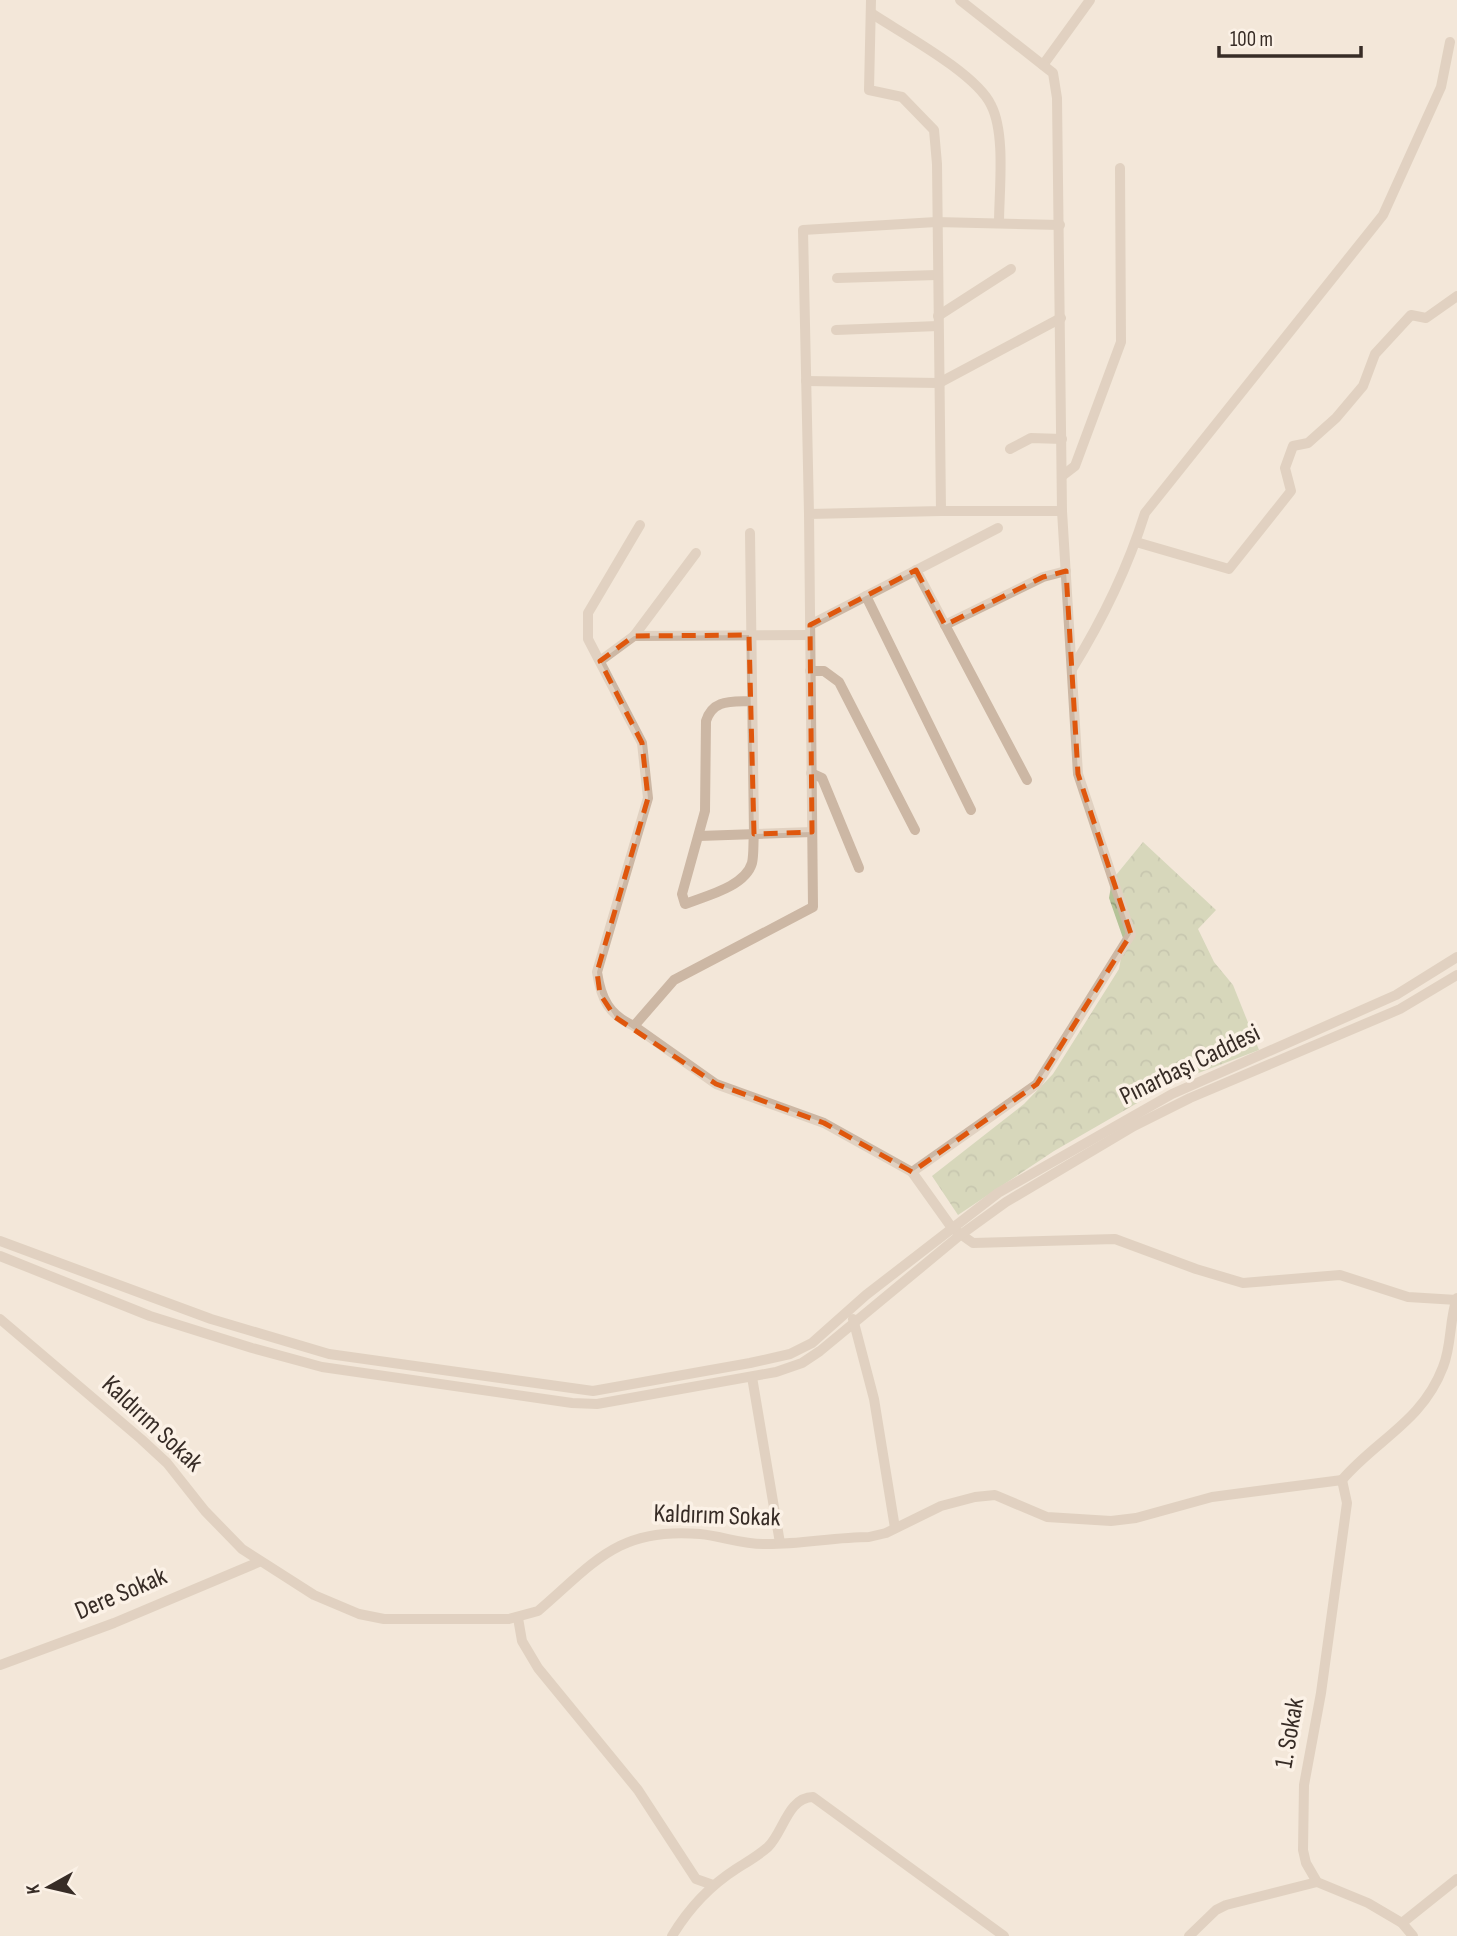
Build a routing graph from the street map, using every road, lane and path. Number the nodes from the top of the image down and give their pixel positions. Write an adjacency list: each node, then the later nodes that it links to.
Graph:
1 (871, 0): 4 (street)
2 (960, 0): 6 (street)
3 (1090, 0): 6 (street)
4 (871, 13): 8 (street); 9 (street)
5 (1450, 42): 29 (street)
6 (1043, 65): 10 (street)
7 (1120, 168): 22 (street)
8 (936, 222): 9 (street); 12 (street); 18 (street)
9 (999, 223): 10 (street)
10 (1060, 225): 15 (street)
11 (1011, 269): 16 (street)
12 (937, 275): 13 (street); 16 (street)
13 (837, 278)
14 (1457, 296): 29 (street)
15 (1061, 318): 19 (street); 20 (street)
16 (938, 321): 17 (street); 19 (street)
17 (836, 330)
18 (806, 381): 19 (street); 25 (street)
19 (939, 383): 23 (street)
20 (1062, 439): 21 (street); 22 (street)
21 (1010, 449)
22 (1062, 476): 24 (street)
23 (941, 511): 24 (street); 25 (street)
24 (1062, 511): 32 (street)
25 (809, 514): 35 (street)
26 (640, 525): 38 (street)
27 (998, 528): 31 (street)
28 (750, 533): 36 (street)
29 (1136, 542): 39 (street)
30 (695, 553): 37 (street)
31 (916, 570): 33 (street); 34 (street)
32 (1066, 572): 34 (street); 39 (street)
33 (866, 596): 35 (street); 44 (street)
34 (945, 625): 43 (street)
35 (810, 630): 36 (street); 40 (street)
36 (750, 635): 37 (street); 41 (street)
37 (634, 636): 38 (street)
38 (600, 661): 52 (street)
39 (1072, 669): 53 (street)
40 (810, 671): 42 (street); 45 (street)
41 (751, 701): 47 (street); 48 (street)
42 (811, 773): 46 (street); 49 (street)
43 (1027, 780)
44 (971, 810)
45 (915, 830)
46 (812, 832): 47 (street); 52 (street)
47 (754, 834): 48 (street); 48 (street)
48 (699, 836)
49 (859, 868)
50 (1456, 962): 54 (street, Pınarbaşı Caddesi)
51 (1457, 975): 54 (street)
52 (634, 1026): 53 (street)
53 (912, 1172): 54 (street)
54 (955, 1232): 57 (street); 58 (street); 60 (street)
55 (0, 1241): 58 (street)
56 (0, 1256): 61 (street)
57 (1457, 1299): 62 (street)
58 (847, 1311): 60 (street)
59 (0, 1319): 65 (street, Kaldırım Sokak)
60 (855, 1322): 61 (street); 63 (street)
61 (752, 1377): 64 (street)
62 (1342, 1480): 63 (street, Kaldırım Sokak); 69 (street, 1. Sokak)
63 (895, 1528): 64 (street, Kaldırım Sokak)
64 (780, 1543): 66 (street, Kaldırım Sokak)
65 (259, 1562): 66 (street, Kaldırım Sokak); 67 (street, Dere Sokak)
66 (517, 1618): 70 (street)
67 (0, 1665)
68 (1457, 1879): 71 (street)
69 (1317, 1882): 71 (street); 74 (street)
70 (713, 1885): 72 (street); 73 (street)
71 (1402, 1923): 75 (street)
72 (672, 1936)
73 (1004, 1936)
74 (1189, 1936)
75 (1413, 1936)

